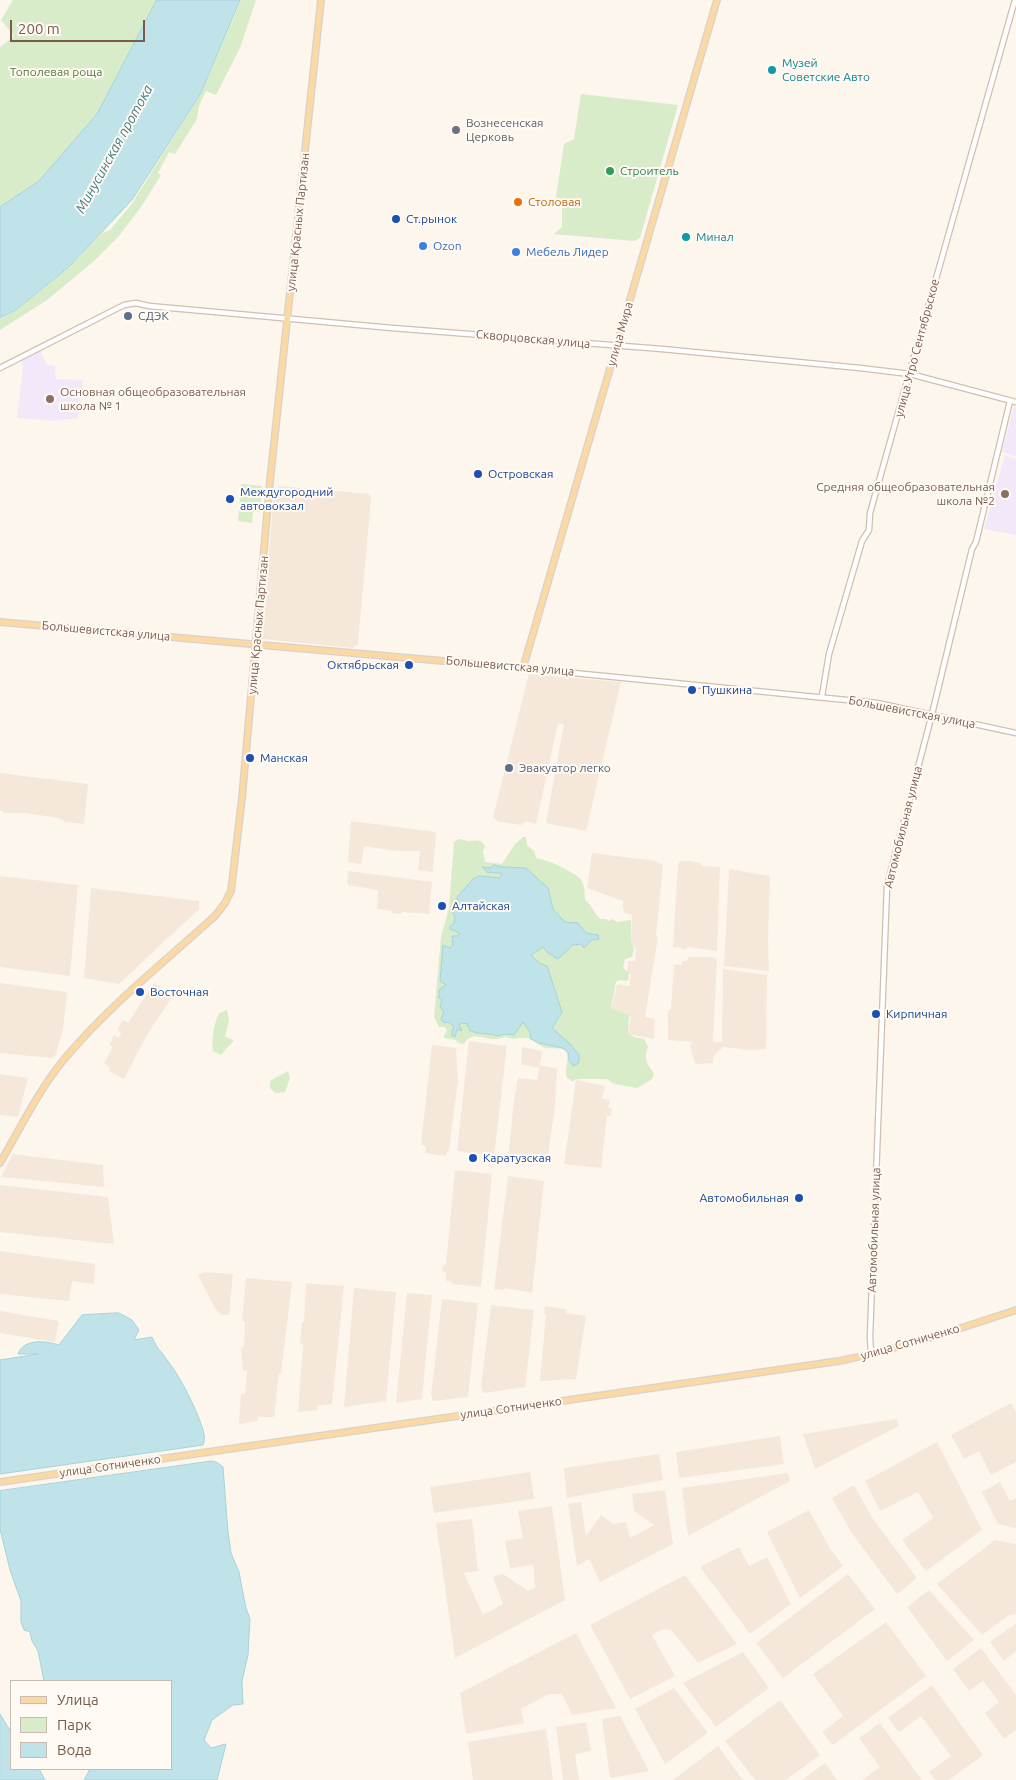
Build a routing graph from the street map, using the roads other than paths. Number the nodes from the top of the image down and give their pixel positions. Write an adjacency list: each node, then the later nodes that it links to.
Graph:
1 (321, 0): 4 (main road, улица Красных Партизан)
2 (718, 0): 5 (main road, улица Мира)
3 (1015, 0): 7 (street, улица Утро Сентябрьское)
4 (288, 319): 5 (street, Скворцовская улица); 6 (street, Скворцовская улица); 11 (main road, улица Красных Партизан)
5 (616, 347): 7 (street, Скворцовская улица); 12 (main road, улица Мира)
6 (0, 368)
7 (910, 374): 8 (street, Скворцовская улица); 13 (street, улица Утро Сентябрьское)
8 (1010, 401): 9 (street, Скворцовская улица); 14 (street, Автомобильная улица)
9 (1016, 402)
10 (0, 622): 11 (main road, Большевистская улица)
11 (256, 645): 12 (main road, Большевистская улица); 16 (main road, улица Красных Партизан)
12 (523, 668): 13 (street, Большевистская улица)
13 (822, 696): 14 (street, Большевистская улица)
14 (932, 714): 15 (street, Большевистская улица); 18 (street, Автомобильная улица)
15 (1016, 733)
16 (0, 1163)
17 (1016, 1310): 18 (main road, улица Сотниченко)
18 (871, 1355): 19 (main road, улица Сотниченко)
19 (0, 1482)

